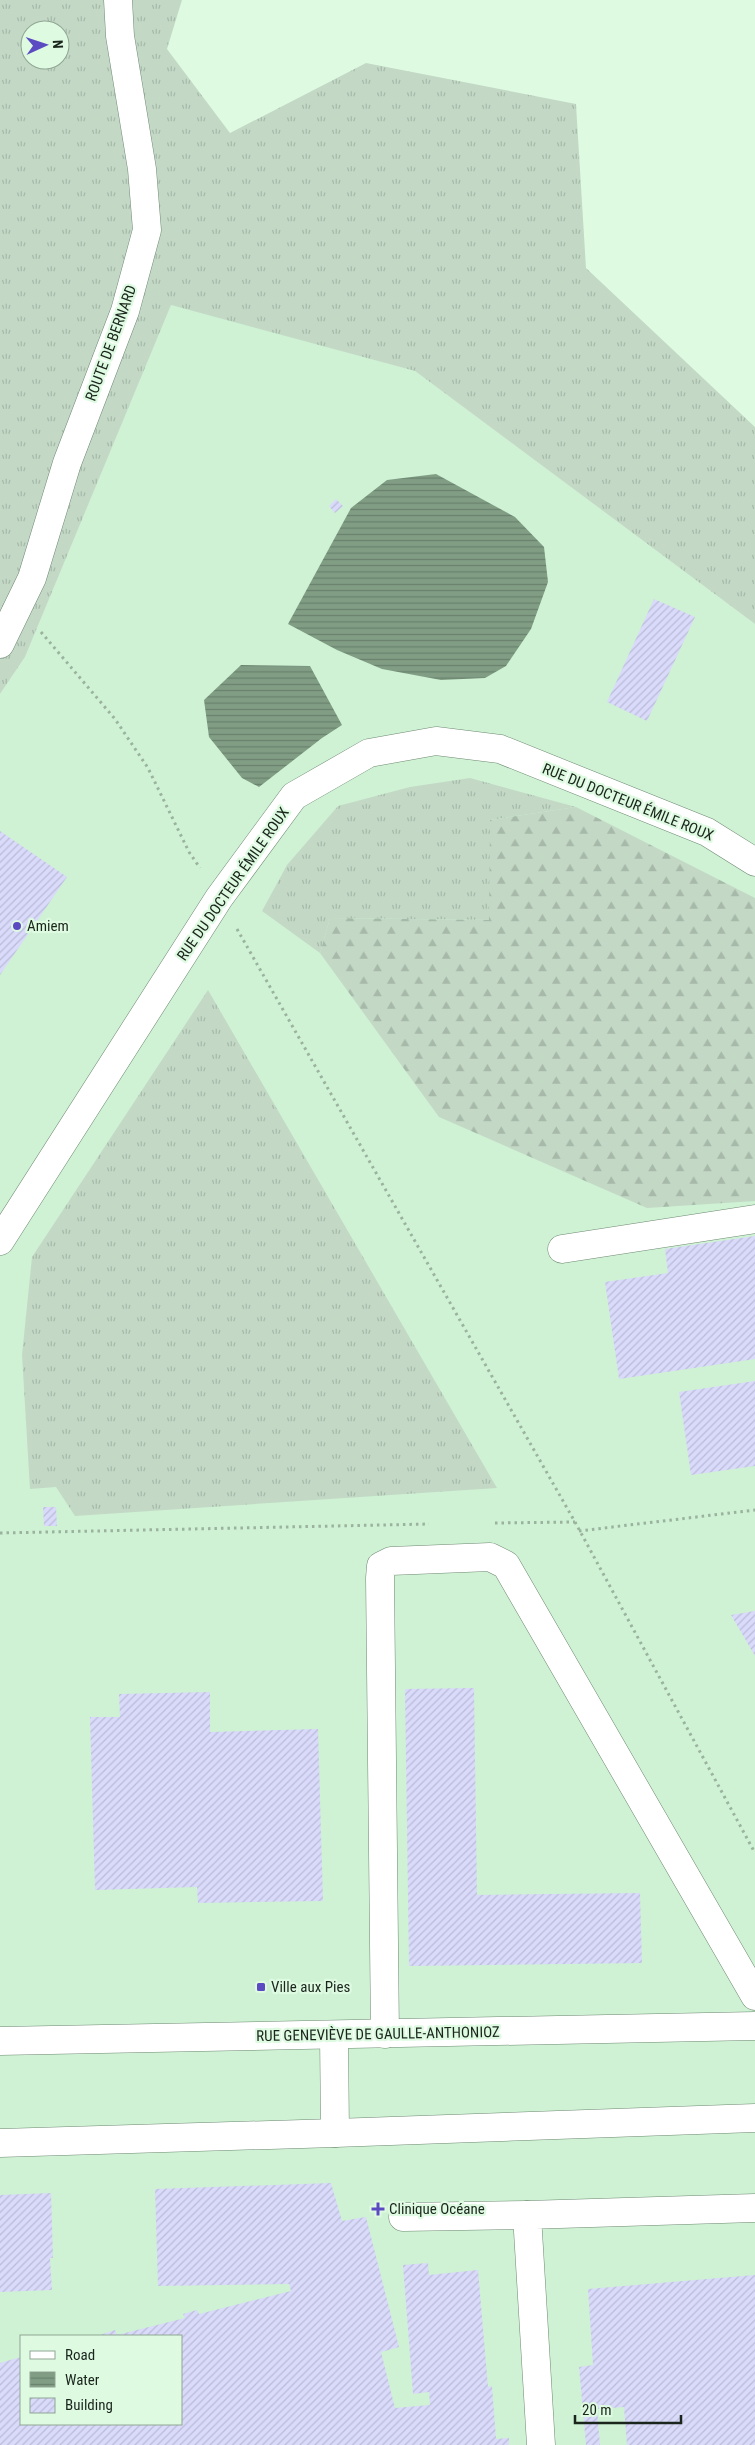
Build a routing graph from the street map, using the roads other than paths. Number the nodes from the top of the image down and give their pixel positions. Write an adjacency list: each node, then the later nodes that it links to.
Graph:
1 (118, 0): 2 (street, ROUTE DE BERNARD)
2 (0, 644)
3 (755, 862): 5 (street, RUE DU DOCTEUR ÉMILE ROUX)
4 (755, 1219): 6 (street)
5 (0, 1241)
6 (562, 1249)
7 (755, 1996): 9 (street)
8 (755, 2026): 9 (street, RUE GENEVIÈVE DE GAULLE-ANTHONIOZ)
9 (385, 2034): 10 (street, RUE GENEVIÈVE DE GAULLE-ANTHONIOZ)
10 (334, 2035): 11 (street, RUE GENEVIÈVE DE GAULLE-ANTHONIOZ); 13 (street)
11 (0, 2041)
12 (755, 2118): 13 (street)
13 (335, 2133): 14 (street)
14 (0, 2143)
15 (755, 2208): 16 (street)
16 (527, 2215): 17 (street); 18 (street)
17 (403, 2218)
18 (541, 2445)

